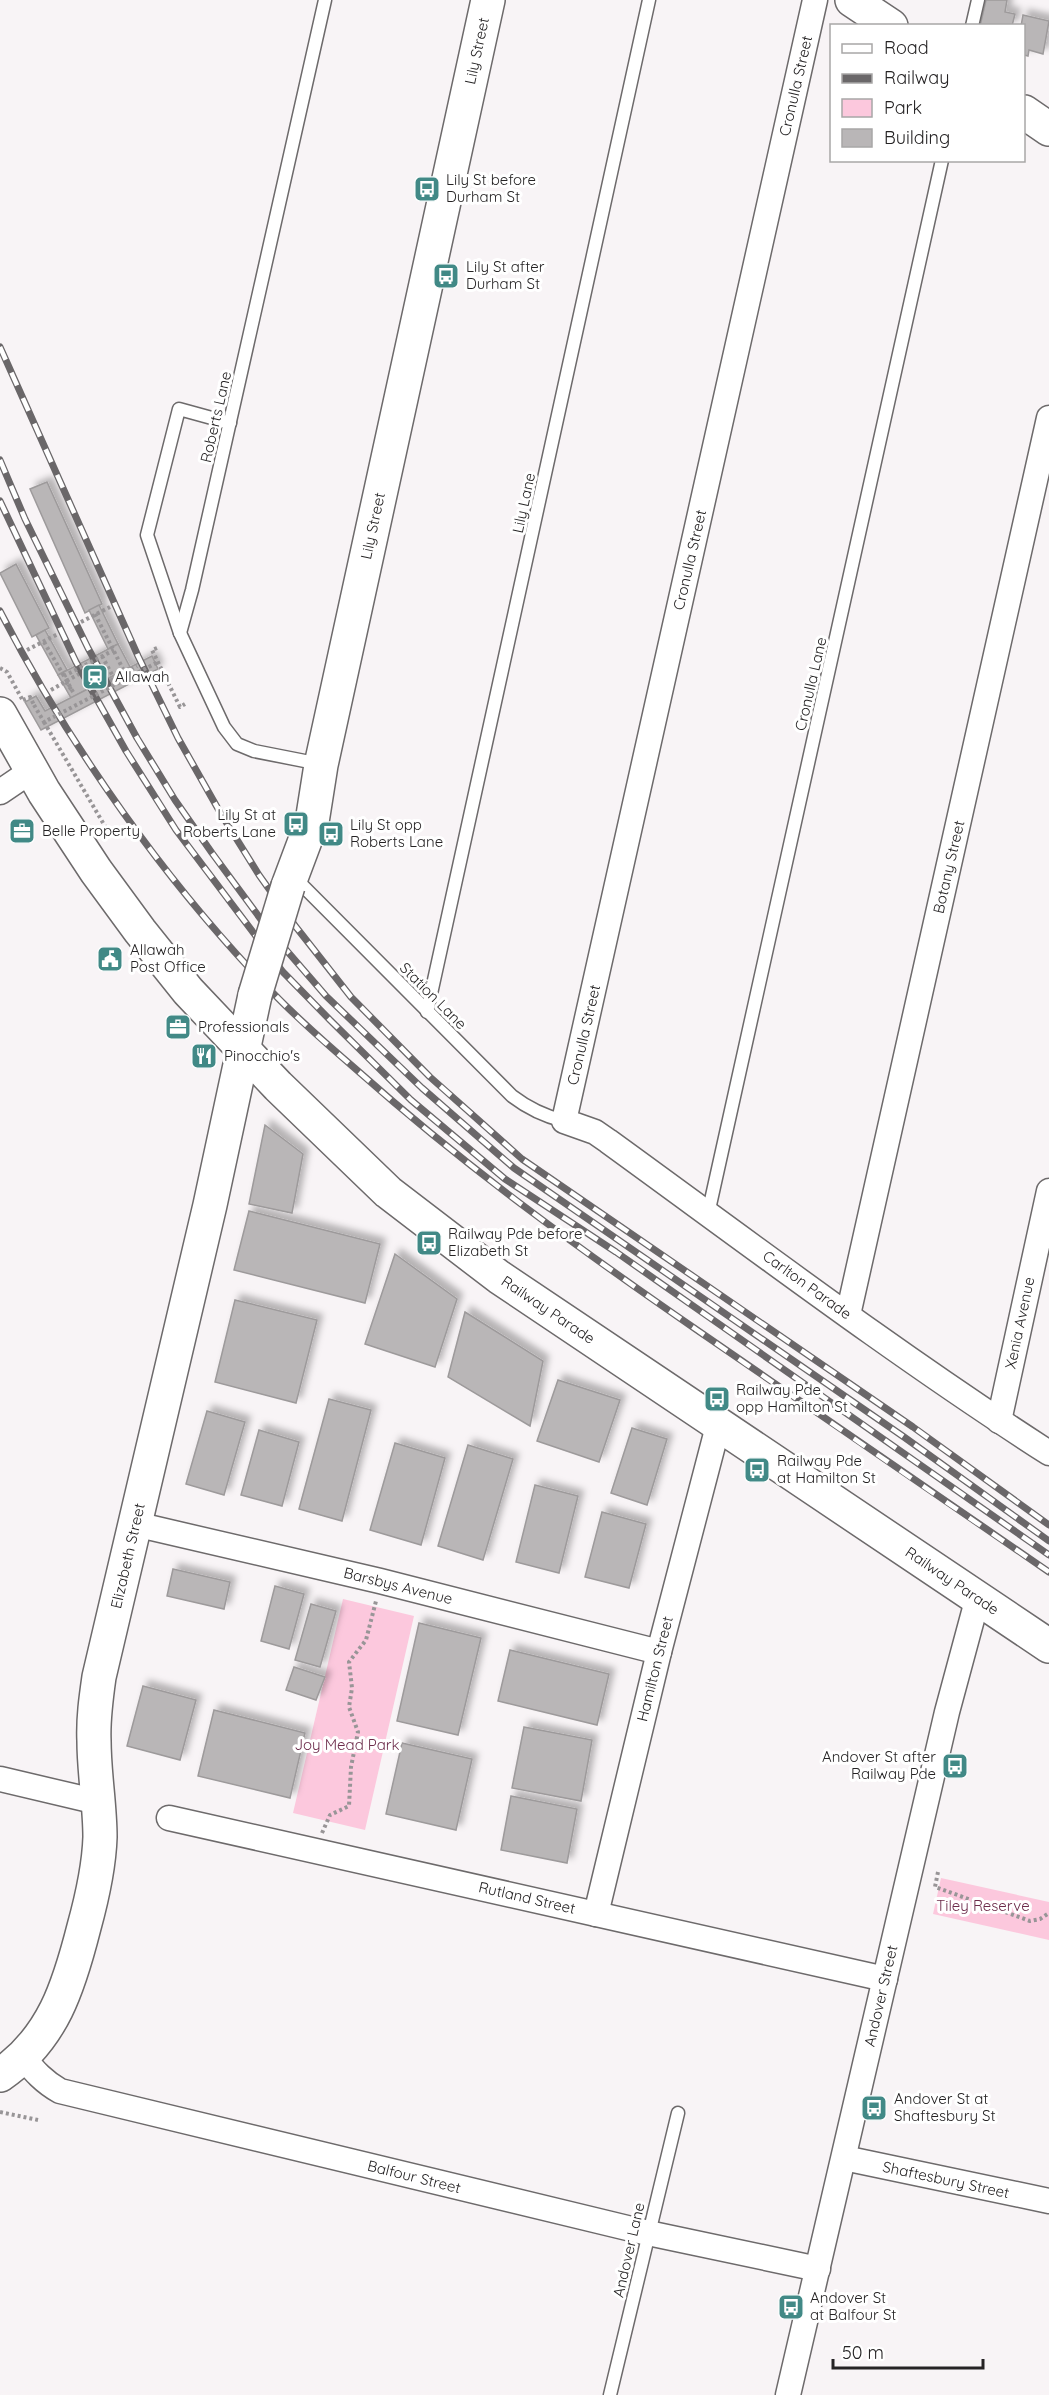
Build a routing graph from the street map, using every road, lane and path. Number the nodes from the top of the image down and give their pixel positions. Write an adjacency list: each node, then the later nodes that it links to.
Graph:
1 (325, 0): 13 (lane, Roberts Lane)
2 (488, 0): 37 (main road, Lily Street)
3 (649, 0): 42 (lane, Lily Lane)
4 (815, 0): 44 (street, Cronulla Street)
5 (852, 0): 7 (main road)
6 (978, 0): 8 (lane)
7 (888, 24)
8 (972, 24)
9 (1025, 113): 10 (main road)
10 (1049, 129)
11 (942, 162): 46 (lane, Cronulla Lane)
12 (1049, 418): 47 (street, Botany Street)
13 (230, 423): 17 (lane, Roberts Lane); 17 (lane)
14 (110, 607): 15 (path)
15 (95, 614): 16 (path); 22 (path)
16 (81, 622)
17 (180, 633): 37 (lane)
18 (58, 634): 19 (path)
19 (44, 642): 21 (path); 29 (path)
20 (157, 648): 24 (path)
21 (27, 650)
22 (114, 650): 23 (path, bridge); 27 (path)
23 (102, 656): 29 (path, bridge); 32 (path, bridge)
24 (158, 662): 32 (path, bridge); 34 (path)
25 (137, 666): 27 (path)
26 (0, 668): 35 (path, bridge)
27 (125, 673): 30 (path)
28 (79, 674): 31 (path)
29 (64, 676): 31 (path, bridge)
30 (110, 681)
31 (66, 682): 33 (path)
32 (117, 684): 35 (path, bridge)
33 (51, 690)
34 (185, 704)
35 (44, 722): 40 (path)
36 (4, 731): 38 (main road, Railway Parade)
37 (321, 765): 41 (main road, Lily Street)
38 (31, 771): 39 (street); 43 (main road, Railway Parade)
39 (1, 789)
40 (106, 848)
41 (290, 881): 42 (lane, Station Lane); 43 (main road, Lily Street, bridge)
42 (427, 1012): 44 (lane, Station Lane)
43 (242, 1048): 49 (main road, Railway Parade); 51 (main road, Elizabeth Street)
44 (564, 1121): 46 (street, Carlton Parade)
45 (1049, 1191): 48 (street, Xenia Avenue)
46 (708, 1214): 47 (street, Carlton Parade)
47 (849, 1315): 48 (street, Carlton Parade)
48 (999, 1420): 50 (street, Carlton Parade)
49 (718, 1426): 53 (main road, Railway Parade); 55 (street, Hamilton Street)
50 (1049, 1453)
51 (135, 1524): 52 (street, Barsbys Avenue); 57 (main road, Elizabeth Street)
52 (380, 1581): 55 (street, Barsbys Avenue); 59 (path)
53 (978, 1597): 54 (main road, Railway Parade); 63 (street, Andover Street)
54 (1049, 1646)
55 (659, 1652): 62 (street, Hamilton Street)
56 (0, 1779): 57 (street)
57 (98, 1802): 64 (main road, Elizabeth Street)
58 (169, 1818): 59 (street, Rutland Street)
59 (316, 1851): 62 (street, Rutland Street)
60 (938, 1872): 61 (path)
61 (1049, 1913)
62 (596, 1914): 63 (street, Rutland Street)
63 (885, 1979): 68 (street, Andover Street)
64 (12, 2066): 70 (street, Balfour Street)
65 (0, 2112): 67 (path)
66 (678, 2113): 70 (lane, Andover Lane)
67 (38, 2120)
68 (844, 2158): 69 (street, Shaftesbury Street); 71 (street, Andover Street)
69 (1049, 2201)
70 (648, 2233): 71 (street, Balfour Street); 72 (lane, Andover Lane)
71 (818, 2269): 73 (street, Andover Street)
72 (610, 2395)
73 (788, 2395)

